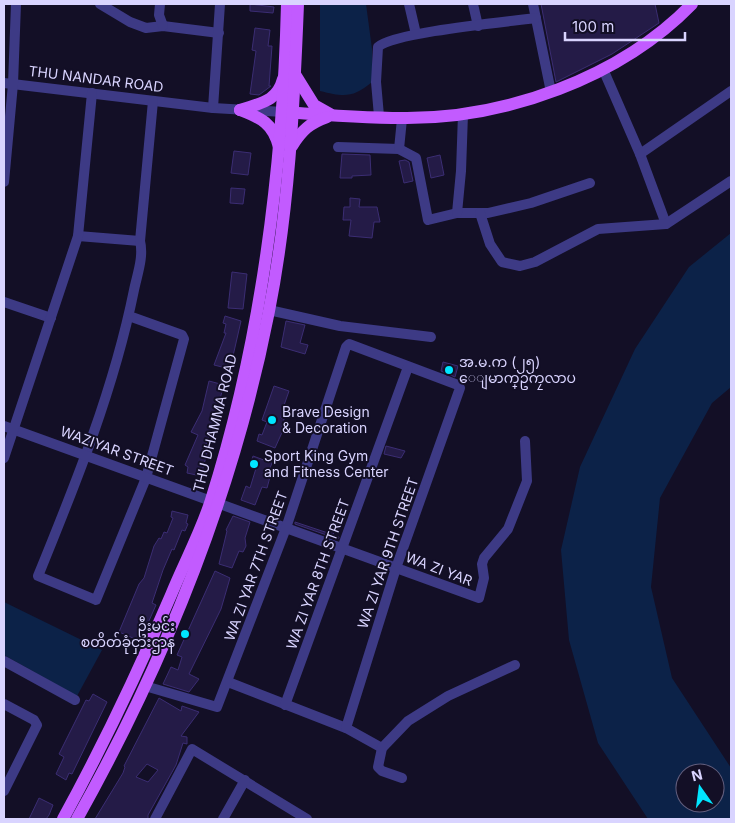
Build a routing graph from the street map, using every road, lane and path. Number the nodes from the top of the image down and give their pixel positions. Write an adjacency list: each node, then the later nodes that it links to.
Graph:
1 (16, 4): 18 (street)
2 (100, 4): 12 (street)
3 (160, 4): 12 (street)
4 (220, 4): 14 (street)
5 (286, 4): 17 (main road, THU DHAMMA ROAD)
6 (298, 4): 17 (main road, THU DHAMMA ROAD)
7 (409, 4): 15 (street)
8 (473, 4): 13 (street)
9 (534, 4): 11 (street)
10 (692, 4): 16 (main road)
11 (536, 18): 13 (street); 20 (street)
12 (163, 26): 14 (street)
13 (478, 26): 15 (street)
14 (219, 33): 23 (street)
15 (416, 34): 28 (street)
16 (602, 69): 20 (main road); 33 (street)
17 (290, 73): 24 (main road); 25 (main road, THU DHAMMA ROAD); 27 (main road)
18 (8, 83): 21 (street, THU NANDAR ROAD); 35 (street)
19 (731, 91): 33 (street)
20 (551, 92): 26 (main road)
21 (92, 94): 22 (street, THU NANDAR ROAD); 40 (street)
22 (153, 101): 23 (street, THU NANDAR ROAD); 41 (street)
23 (213, 108): 24 (street, THU NANDAR ROAD)
24 (240, 110): 25 (street, THU NANDAR ROAD); 32 (main road)
25 (288, 112): 27 (main road); 32 (main road, THU DHAMMA ROAD)
26 (463, 114): 29 (main road); 37 (street)
27 (332, 115): 28 (main road); 32 (main road)
28 (379, 116): 29 (main road)
29 (402, 118): 31 (street)
30 (338, 148): 31 (street)
31 (399, 148): 37 (street)
32 (285, 149): 42 (main road, THU DHAMMA ROAD)
33 (640, 154): 39 (street)
34 (731, 180): 39 (street)
35 (4, 182)
36 (590, 183): 38 (street)
37 (457, 213): 38 (street)
38 (480, 213): 39 (street)
39 (666, 224)
40 (78, 236): 41 (street); 46 (street)
41 (140, 241): 45 (street)
42 (272, 246): 44 (main road, THU DHAMMA ROAD); 55 (main road, THU DHAMMA ROAD)
43 (4, 302): 46 (street)
44 (270, 310): 47 (street); 55 (main road, THU DHAMMA ROAD)
45 (129, 316): 52 (street); 54 (street)
46 (51, 318): 50 (street)
47 (431, 337)
48 (408, 367): 56 (street, WA ZI YAR 7TH STREET); 57 (street, WA ZI YAR 8TH STREET); 58 (street, WA ZI YAR 9TH STREET)
49 (4, 426): 50 (street, WAZIYAR STREET)
50 (15, 430): 52 (street, WAZIYAR STREET); 53 (street)
51 (525, 441): 58 (street, WA ZI YAR)
52 (86, 456): 54 (street, WAZIYAR STREET); 54 (street)
53 (4, 458)
54 (146, 478): 55 (street, WAZIYAR STREET)
55 (215, 503): 56 (street, WA ZI YAR); 62 (main road, THU DHAMMA ROAD); 72 (main road, THU DHAMMA ROAD)
56 (286, 528): 57 (street, WA ZI YAR); 61 (street, WA ZI YAR 7TH STREET)
57 (342, 548): 58 (street, WA ZI YAR); 65 (street, WA ZI YAR 8TH STREET)
58 (396, 568): 66 (street, WA ZI YAR 9TH STREET)
59 (4, 661): 63 (street)
60 (515, 665): 67 (street)
61 (228, 682): 62 (street, WA ZI YAR 7TH STREET); 65 (street)
62 (145, 686): 73 (main road, THU DHAMMA ROAD)
63 (75, 700)
64 (4, 704): 70 (street)
65 (285, 705): 66 (street)
66 (346, 728): 67 (street)
67 (382, 748): 68 (street)
68 (402, 778)
69 (245, 780): 71 (street); 74 (street); 75 (street)
70 (4, 791)
71 (296, 816): 76 (street)
72 (63, 819)
73 (77, 819)
74 (155, 819)
75 (223, 819)
76 (307, 819)

